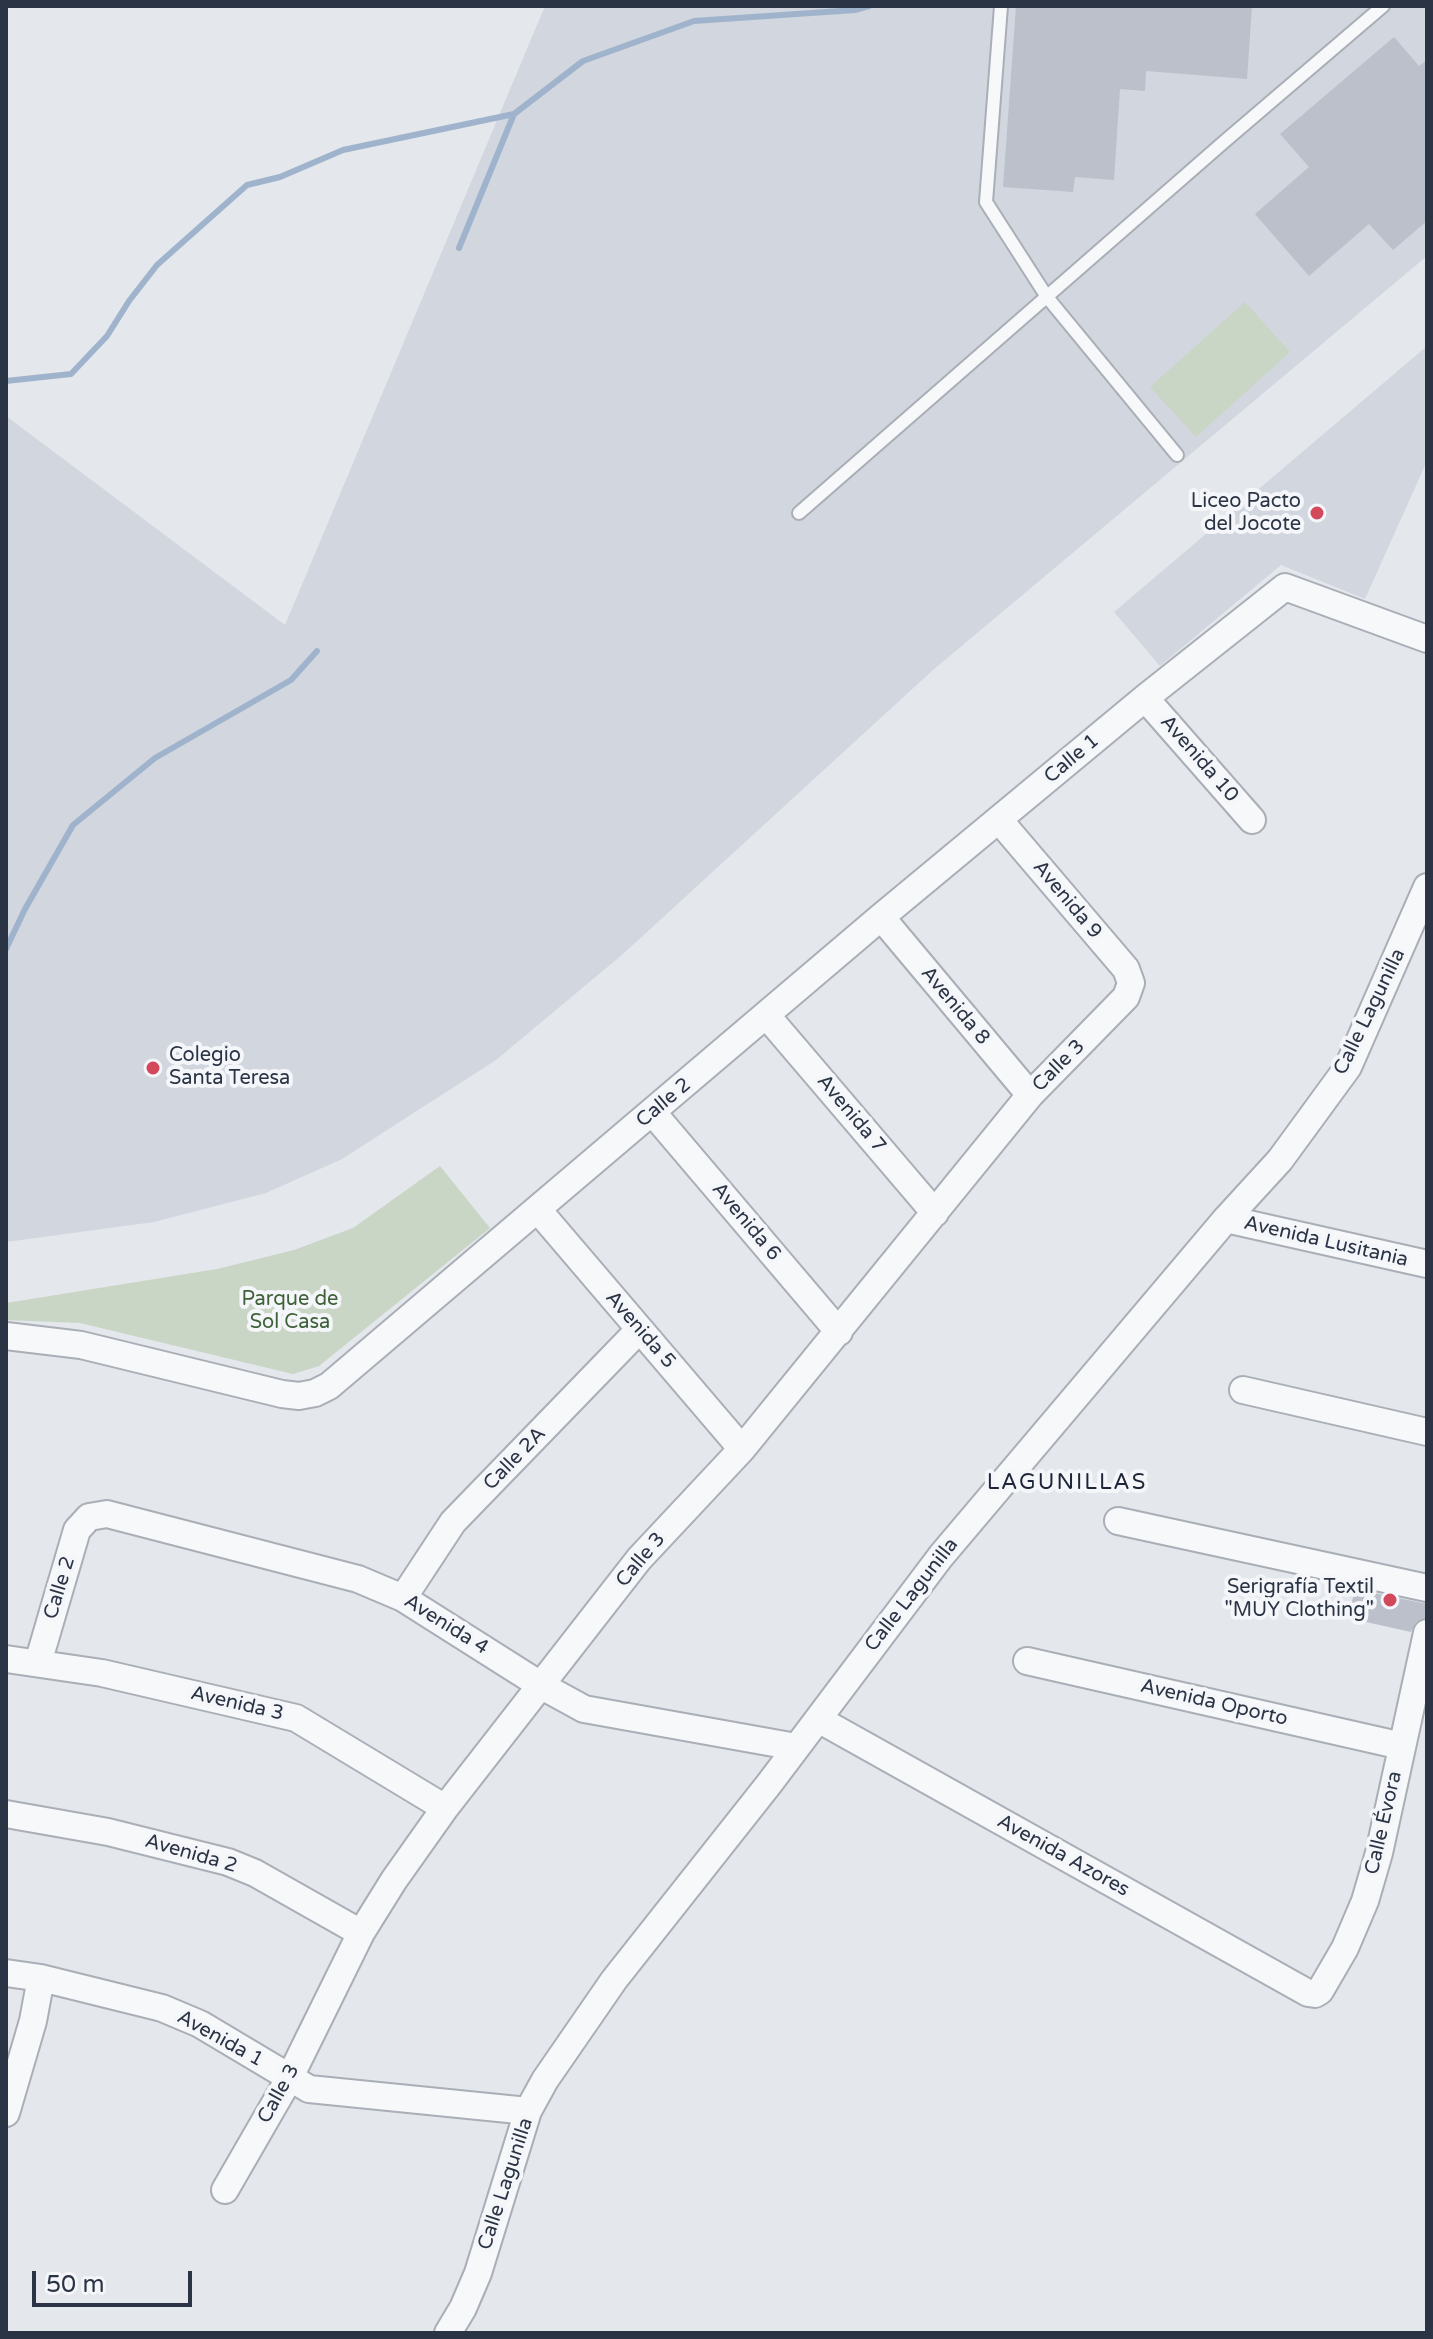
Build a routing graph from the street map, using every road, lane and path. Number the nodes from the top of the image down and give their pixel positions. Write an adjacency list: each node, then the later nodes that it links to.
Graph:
1 (1001, 6): 3 (lane)
2 (1383, 6): 3 (lane)
3 (1047, 297): 4 (lane); 5 (lane)
4 (1177, 455)
5 (799, 513)
6 (1427, 639): 7 (street, Calle 1)
7 (1145, 698): 8 (street, Calle 1); 9 (street, Avenida 10)
8 (999, 820): 11 (street, Calle 2); 13 (street, Avenida 9)
9 (1252, 820)
10 (1427, 887): 12 (street, Calle Lagunilla)
11 (881, 917): 14 (street, Calle 2); 15 (street, Avenida 8)
12 (1420, 922): 19 (street, Calle Lagunilla)
13 (1131, 983): 15 (street, Calle 3)
14 (767, 1016): 16 (street, Calle 2); 18 (street, Avenida 7)
15 (1030, 1095): 18 (street, Calle 3)
16 (653, 1113): 17 (street, Calle 2); 22 (street, Avenida 6)
17 (538, 1210): 21 (street, Avenida 5); 23 (street, Calle 2)
18 (935, 1213): 22 (street, Calle 3)
19 (1226, 1219): 20 (street, Avenida Lusitania); 36 (street, Calle Lagunilla)
20 (1427, 1264)
21 (639, 1330): 26 (street, Avenida 5); 30 (street, Calle 2A)
22 (839, 1332): 26 (street, Calle 3)
23 (6, 1336)
24 (1243, 1390): 25 (street)
25 (1427, 1432)
26 (742, 1449): 35 (street, Calle 3)
27 (89, 1517): 30 (street, Avenida 4); 34 (street, Calle 2)
28 (1118, 1521): 29 (street)
29 (1427, 1588)
30 (403, 1598): 35 (street, Avenida 4)
31 (1427, 1633): 37 (street, Calle Évora)
32 (6, 1659): 34 (street, Avenida 3)
33 (1027, 1661): 37 (street, Avenida Oporto)
34 (38, 1663): 39 (street, Avenida 3)
35 (542, 1686): 38 (street, Avenida 4); 39 (street, Calle 3)
36 (818, 1719): 38 (street, Calle Lagunilla); 44 (street, Avenida Azores)
37 (1402, 1746): 44 (street, Calle Évora)
38 (796, 1747): 46 (street, Calle Lagunilla)
39 (445, 1808): 41 (street, Calle 3)
40 (6, 1814): 41 (street, Avenida 2)
41 (361, 1933): 45 (street, Calle 3)
42 (6, 1973): 43 (street, Avenida 1)
43 (41, 1978): 45 (street, Avenida 1); 47 (street)
44 (1308, 1993)
45 (289, 2079): 46 (street, Avenida 1); 48 (street, Calle 3)
46 (528, 2111): 49 (street, Calle Lagunilla)
47 (6, 2113)
48 (225, 2190)
49 (448, 2333)

